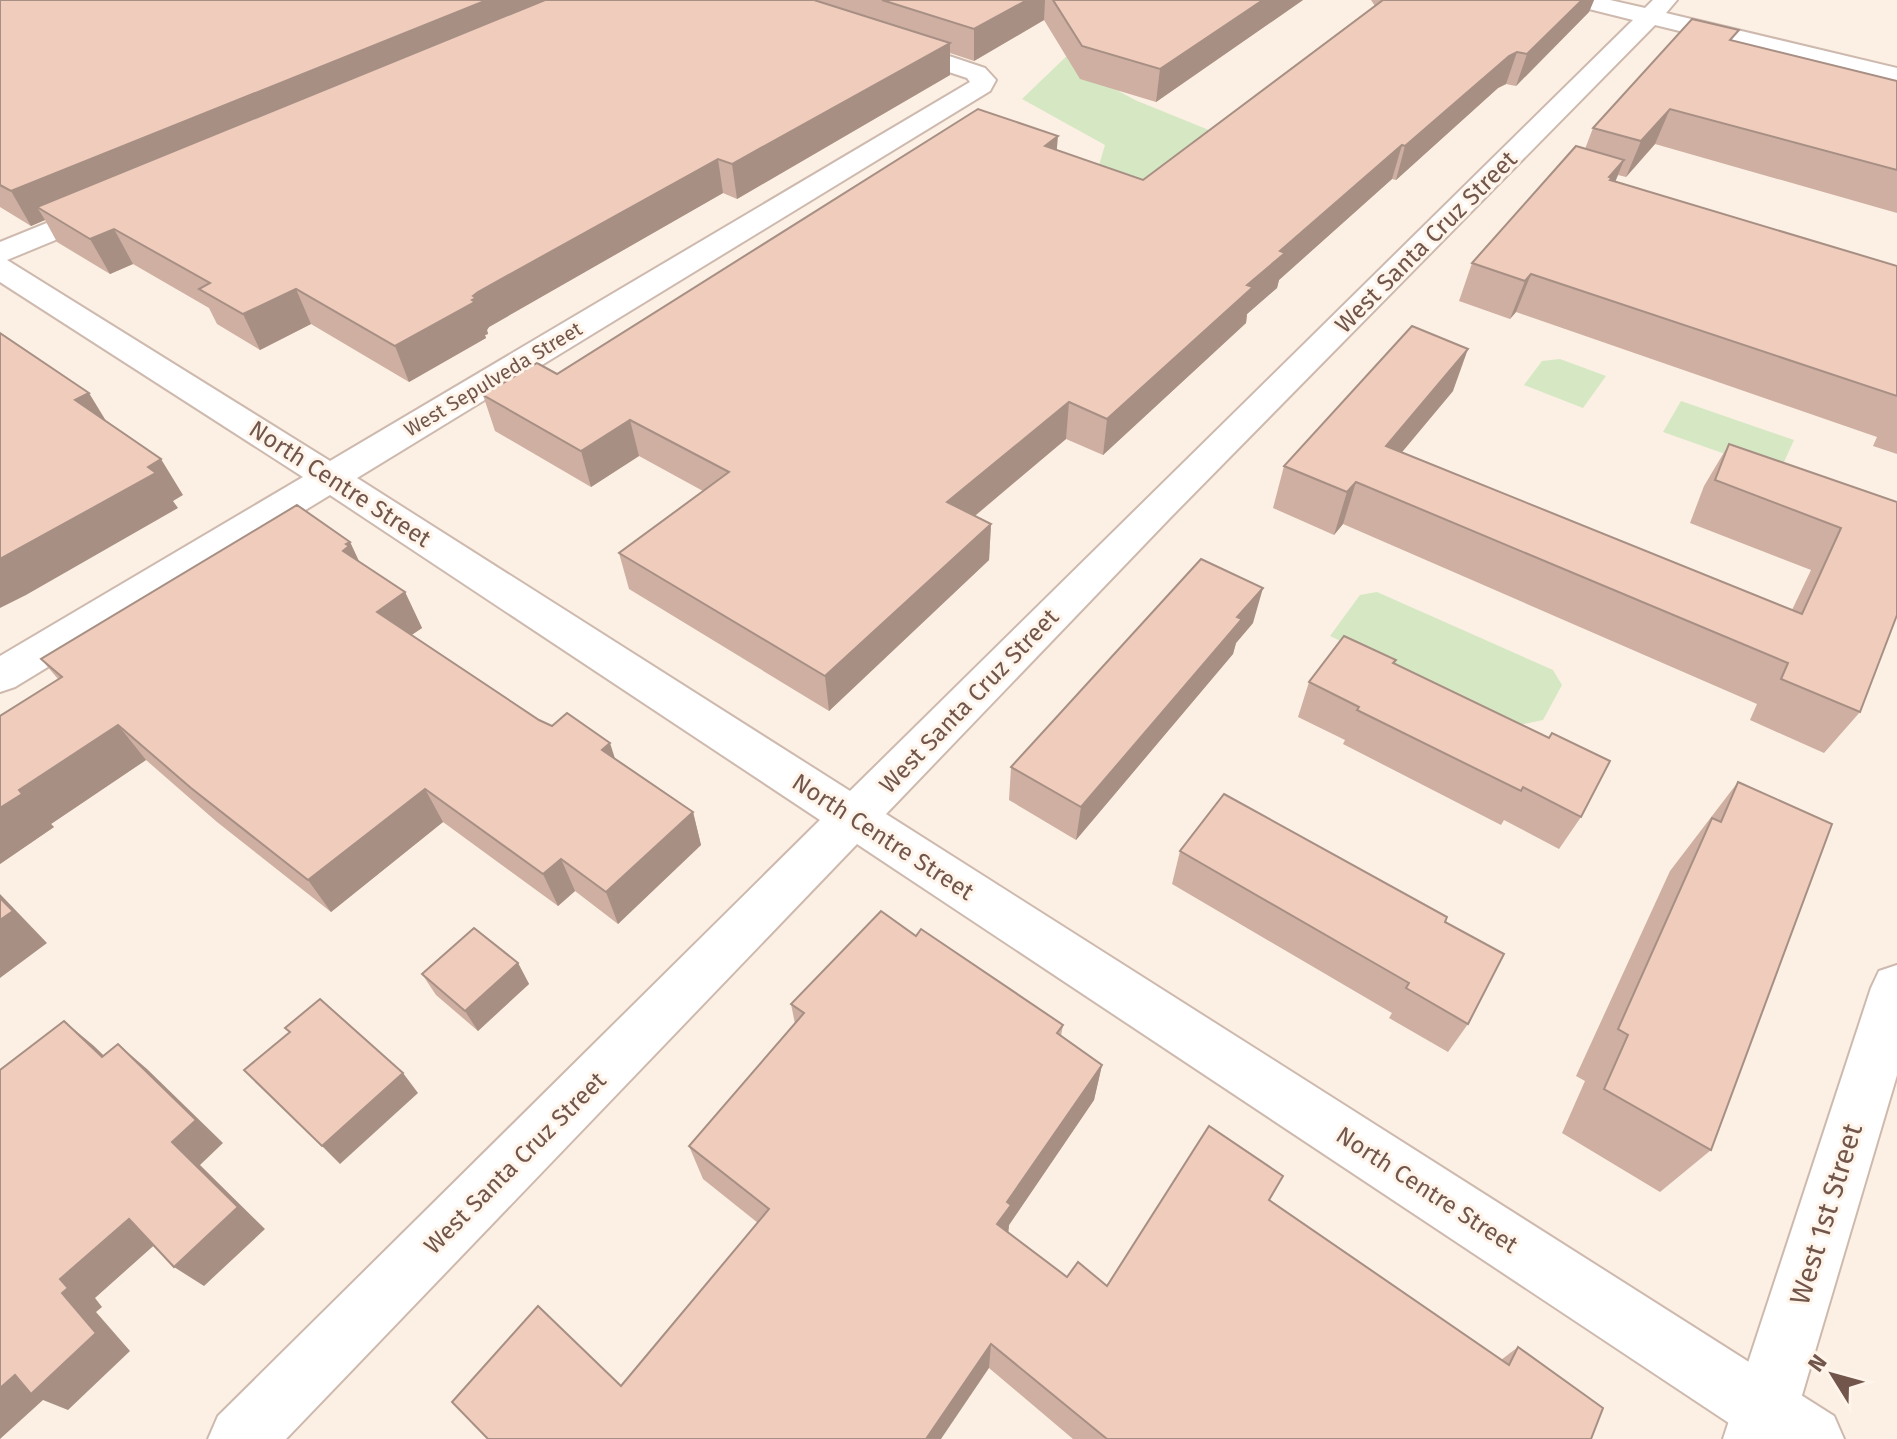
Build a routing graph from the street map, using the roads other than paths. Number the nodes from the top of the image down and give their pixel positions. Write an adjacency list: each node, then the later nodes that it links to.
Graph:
1 (1581, 0): 2 (street)
2 (1658, 8): 4 (street); 10 (street, West Santa Cruz Street)
3 (871, 38): 8 (street, West Sepulveda Street)
4 (1897, 76)
5 (132, 198): 6 (street)
6 (0, 253)
7 (0, 268): 8 (street, North Centre Street)
8 (329, 477): 9 (street, West Sepulveda Street); 10 (street, North Centre Street)
9 (0, 676)
10 (853, 818): 12 (street, North Centre Street); 13 (street, West Santa Cruz Street)
11 (1897, 988): 12 (street, West 1st Street)
12 (1778, 1429)
13 (241, 1439)

